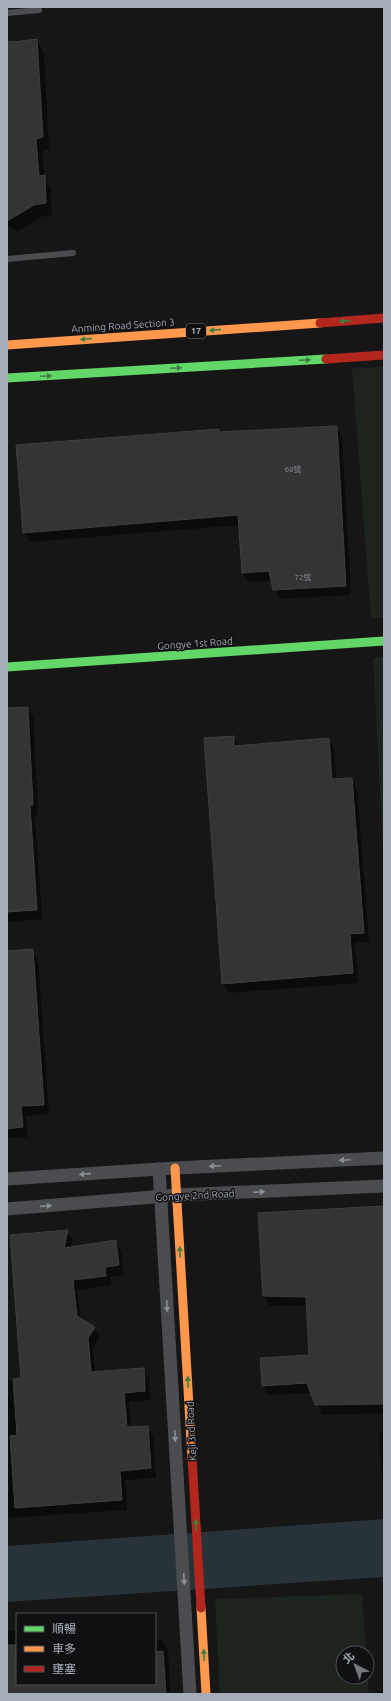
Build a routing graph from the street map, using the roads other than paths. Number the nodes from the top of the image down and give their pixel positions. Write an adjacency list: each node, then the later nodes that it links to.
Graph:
1 (39, 10): 2 (lane)
2 (7, 13)
3 (73, 253): 4 (lane)
4 (7, 259)
5 (384, 318): 6 (street, Anming Road Section 3 / 17, one-way to 6)
6 (7, 344)
7 (384, 355): 8 (street, one-way to 7)
8 (7, 378)
9 (384, 641): 10 (street, Gongye 1st Road)
10 (7, 667)
11 (384, 1158): 12 (street, one-way to 12)
12 (175, 1168): 13 (street); 16 (street, Keji 3rd Road)
13 (159, 1169): 14 (street, one-way to 14); 17 (street, Keji 3rd Road)
14 (7, 1179)
15 (384, 1186): 16 (street, Gongye 2nd Road, one-way to 15)
16 (177, 1195): 17 (street, Gongye 2nd Road); 20 (street, Keji 3rd Road, one-way to 16)
17 (161, 1197): 18 (street, Gongye 2nd Road, one-way to 17); 19 (street, Keji 3rd Road, one-way to 19)
18 (7, 1209)
19 (190, 1694)
20 (206, 1694)

